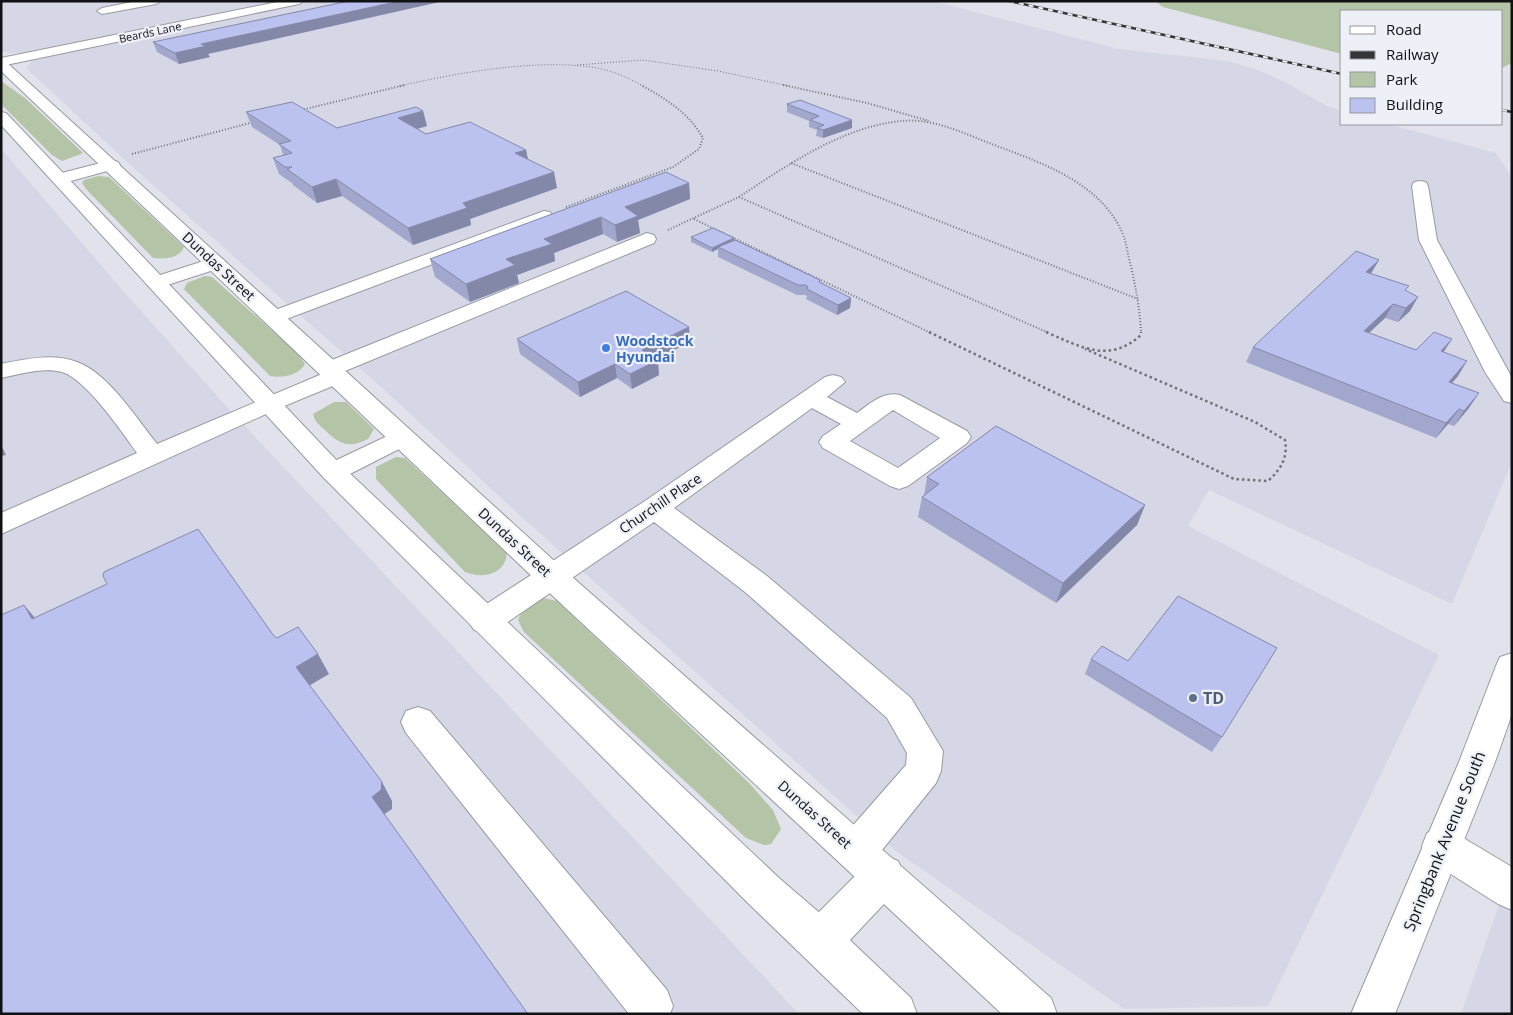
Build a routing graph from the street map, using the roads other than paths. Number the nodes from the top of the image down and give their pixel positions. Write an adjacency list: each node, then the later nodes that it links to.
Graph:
1 (156, 1): 4 (main road)
2 (299, 1): 6 (main road, Beards Lane)
3 (88, 5): 4 (main road)
4 (102, 11): 5 (main road)
5 (121, 21)
6 (1, 63): 8 (main road, Dundas Street)
7 (1, 116): 9 (main road)
8 (109, 163): 9 (main road); 13 (main road, Dundas Street)
9 (60, 179): 14 (main road)
10 (1420, 186): 19 (main road)
11 (544, 216): 15 (main road)
12 (647, 239): 17 (main road)
13 (216, 263): 14 (main road); 15 (main road, Dundas Street)
14 (158, 282): 21 (main road)
15 (274, 317): 17 (main road, Dundas Street)
16 (1, 371): 24 (main road)
17 (334, 372): 21 (main road); 23 (main road, Dundas Street)
18 (833, 382): 20 (main road, Churchill Place)
19 (1512, 396)
20 (810, 398): 22 (main road); 26 (main road, Churchill Place)
21 (268, 404): 24 (main road); 25 (main road)
22 (858, 423)
23 (402, 437): 25 (main road); 28 (main road, Dundas Street)
24 (153, 456): 27 (main road)
25 (332, 472): 29 (main road)
26 (654, 508): 28 (main road, Churchill Place); 33 (main road)
27 (1, 524)
28 (551, 576): 29 (main road, Churchill Place); 33 (main road, Dundas Street)
29 (485, 621): 35 (main road)
30 (1512, 666): 32 (main road, Springbank Avenue South)
31 (418, 722): 36 (main road)
32 (1441, 846): 34 (main road); 39 (main road, Springbank Avenue South)
33 (870, 863): 35 (main road); 38 (main road, Dundas Street)
34 (1512, 890)
35 (820, 941): 37 (main road)
36 (651, 1006)
37 (895, 1014)
38 (1035, 1014)
39 (1372, 1014)

